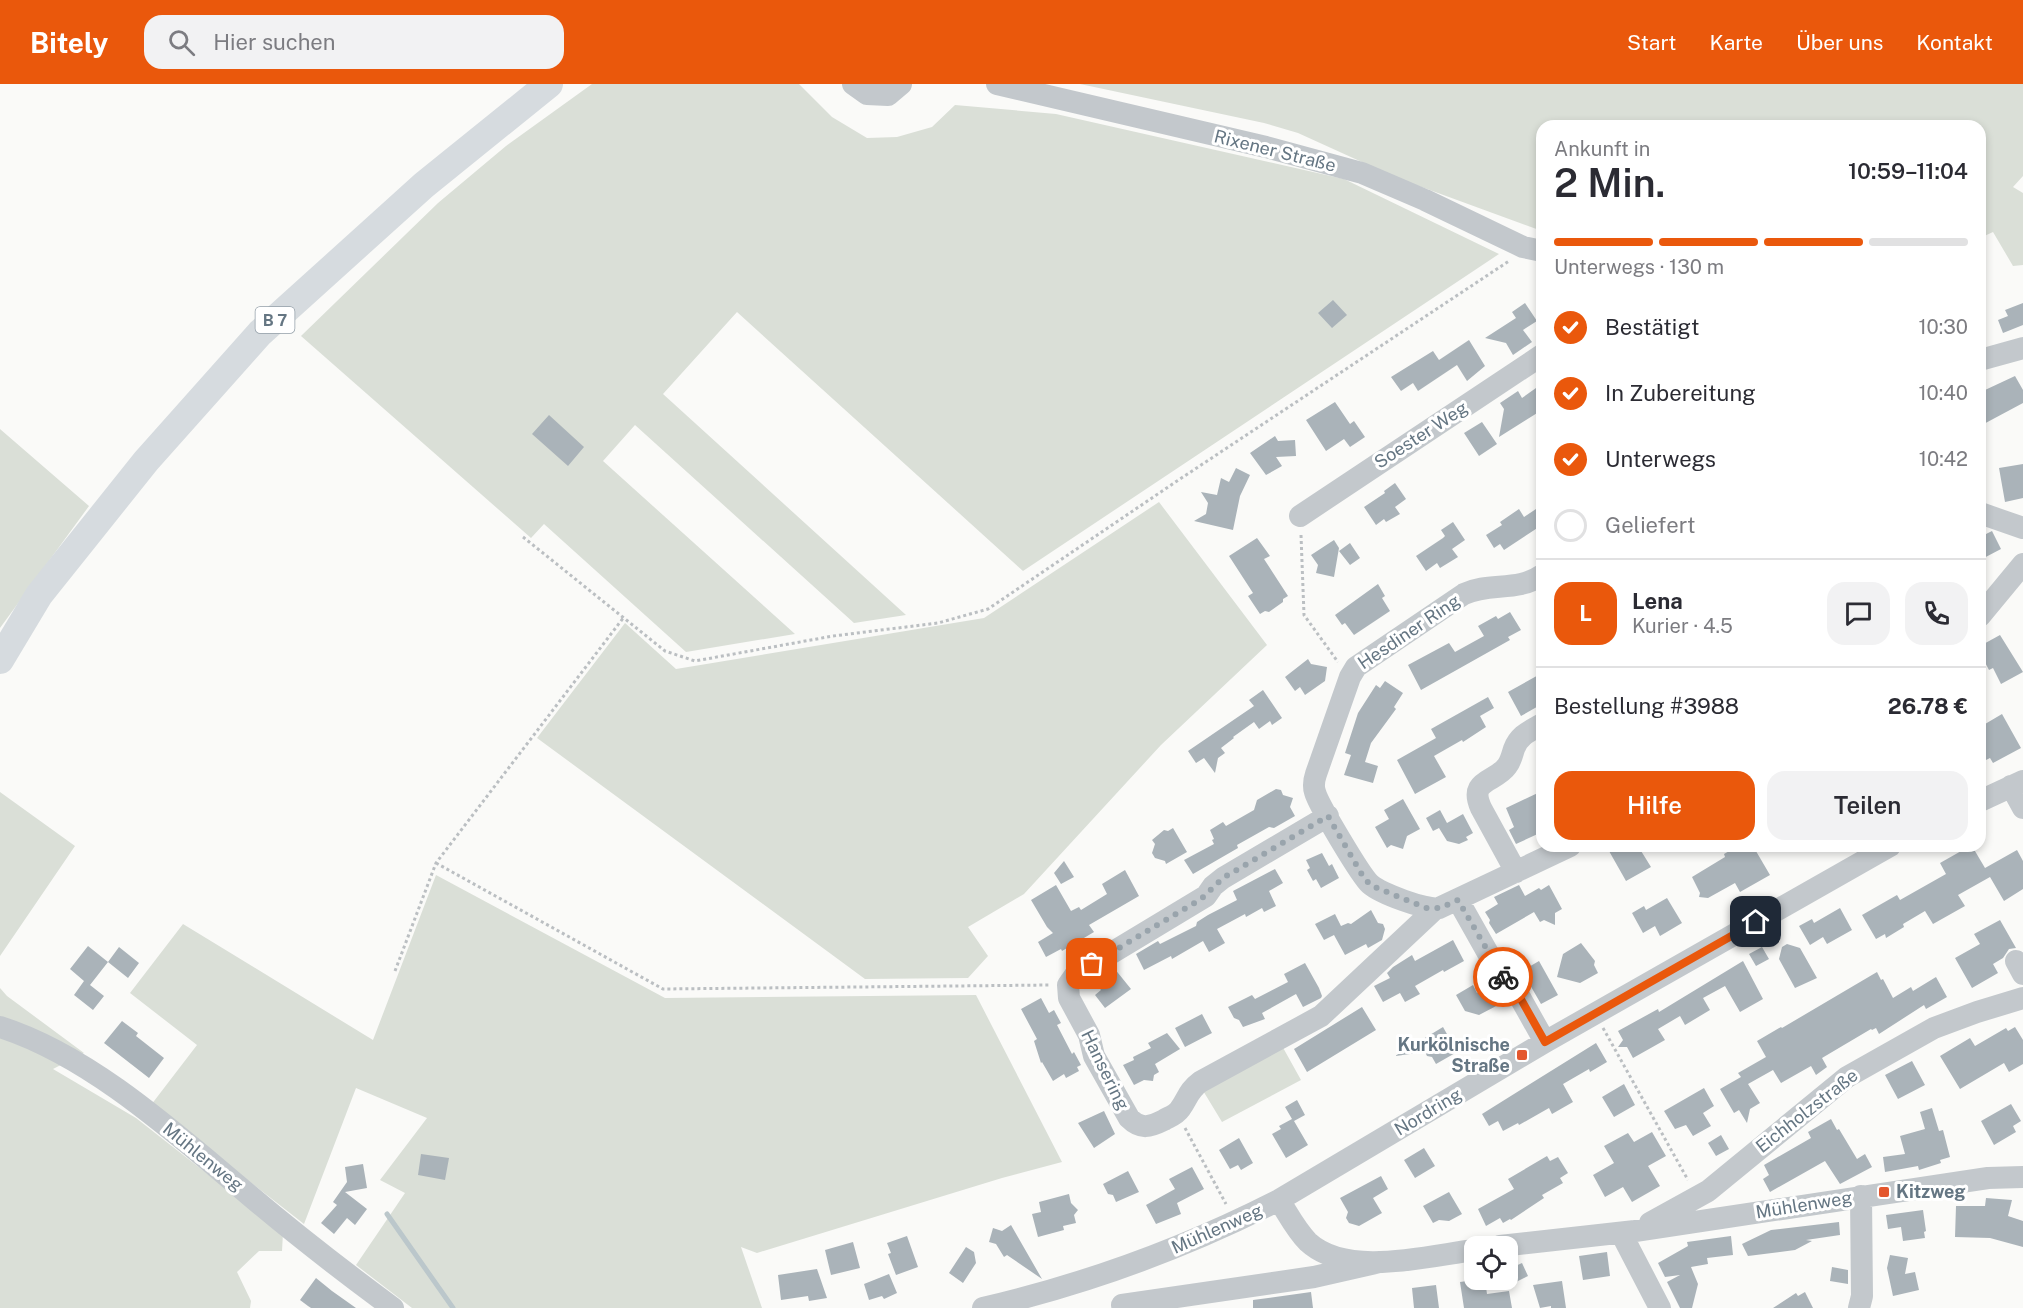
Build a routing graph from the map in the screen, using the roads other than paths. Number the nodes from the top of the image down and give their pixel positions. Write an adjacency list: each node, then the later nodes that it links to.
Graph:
1 (549, 84): 15 (main road, B 7)
2 (853, 84): 3 (street)
3 (902, 84)
4 (997, 84): 5 (street, Rixener Straße)
5 (1532, 249)
6 (2023, 348): 7 (street)
7 (1986, 358)
8 (1536, 359): 10 (street, Soester Weg)
9 (1986, 515): 11 (street)
10 (1300, 516)
11 (2023, 528)
12 (2023, 564): 14 (street)
13 (1536, 578): 20 (street, Hesdiner Ring)
14 (1986, 609)
15 (0, 660)
16 (1536, 728): 23 (street)
17 (2017, 784): 18 (street); 19 (street)
18 (1986, 798)
19 (2023, 807)
20 (1328, 816): 25 (street, Hesdiner Ring); 25 (street, Hansering)
21 (1558, 852): 23 (street)
22 (1879, 852): 28 (street, Nordring)
23 (1516, 872): 24 (street)
24 (1458, 900): 25 (street); 28 (street)
25 (1435, 909)
26 (2023, 998): 30 (street, Eichholzstraße)
27 (0, 1027): 40 (street, Mühlenweg)
28 (1545, 1042): 32 (street, Nordring)
29 (2023, 1177): 31 (street, Mühlenweg)
30 (1703, 1194): 33 (street); 34 (street, Eichholzstraße)
31 (1861, 1196): 33 (street, Mühlenweg); 43 (street)
32 (1279, 1200): 37 (street, Mühlenweg); 38 (street, Mühlenweg)
33 (1728, 1217): 34 (street, Mühlenweg)
34 (1628, 1232): 35 (street, Mühlenweg); 42 (street)
35 (1518, 1244)
36 (1464, 1251): 37 (street, Mühlenweg)
37 (1380, 1262): 39 (street, Mühlenweg)
38 (1035, 1302): 41 (street, Mühlenweg)
39 (1122, 1305)
40 (393, 1308)
41 (983, 1308)
42 (1660, 1308)
43 (1859, 1308)

